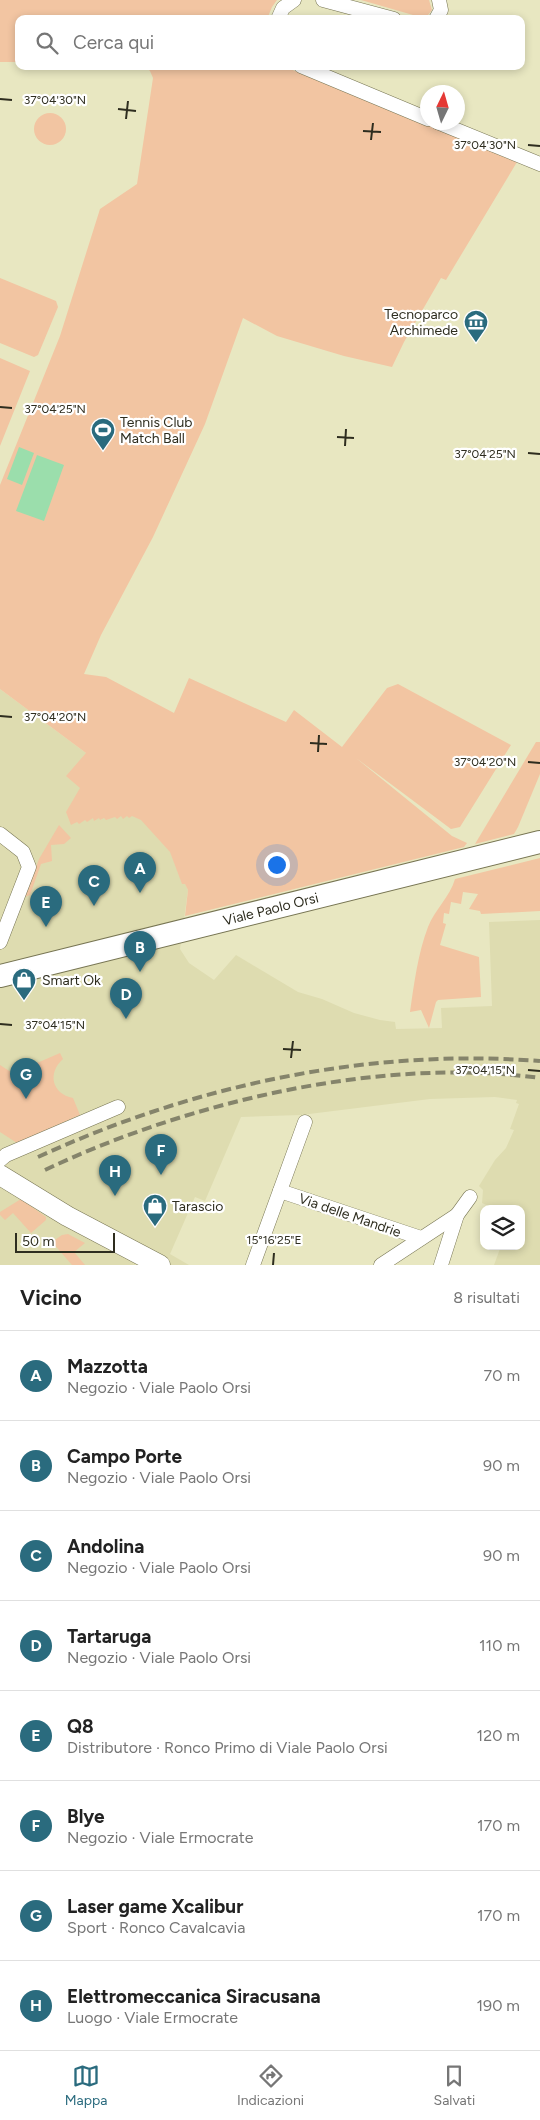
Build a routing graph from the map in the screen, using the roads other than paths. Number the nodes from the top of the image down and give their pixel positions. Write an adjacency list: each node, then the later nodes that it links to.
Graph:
1 (294, 0): 4 (street)
2 (323, 0): 5 (street)
3 (439, 0): 6 (street)
4 (280, 15)
5 (379, 15)
6 (438, 15)
7 (311, 70): 8 (street)
8 (420, 116)
9 (456, 130): 10 (street)
10 (540, 164)
11 (0, 834): 13 (street)
12 (540, 842): 14 (main road, Viale Paolo Orsi)
13 (0, 942)
14 (0, 976)
15 (118, 1107): 17 (street)
16 (305, 1122): 19 (street)
17 (0, 1160)
18 (0, 1175): 23 (main road)
19 (280, 1191): 22 (street, Via delle Mandrie); 24 (street)
20 (470, 1197): 21 (street)
21 (457, 1215): 22 (street); 26 (street)
22 (420, 1238): 25 (street)
23 (160, 1265)
24 (253, 1265)
25 (382, 1265)
26 (441, 1265)

